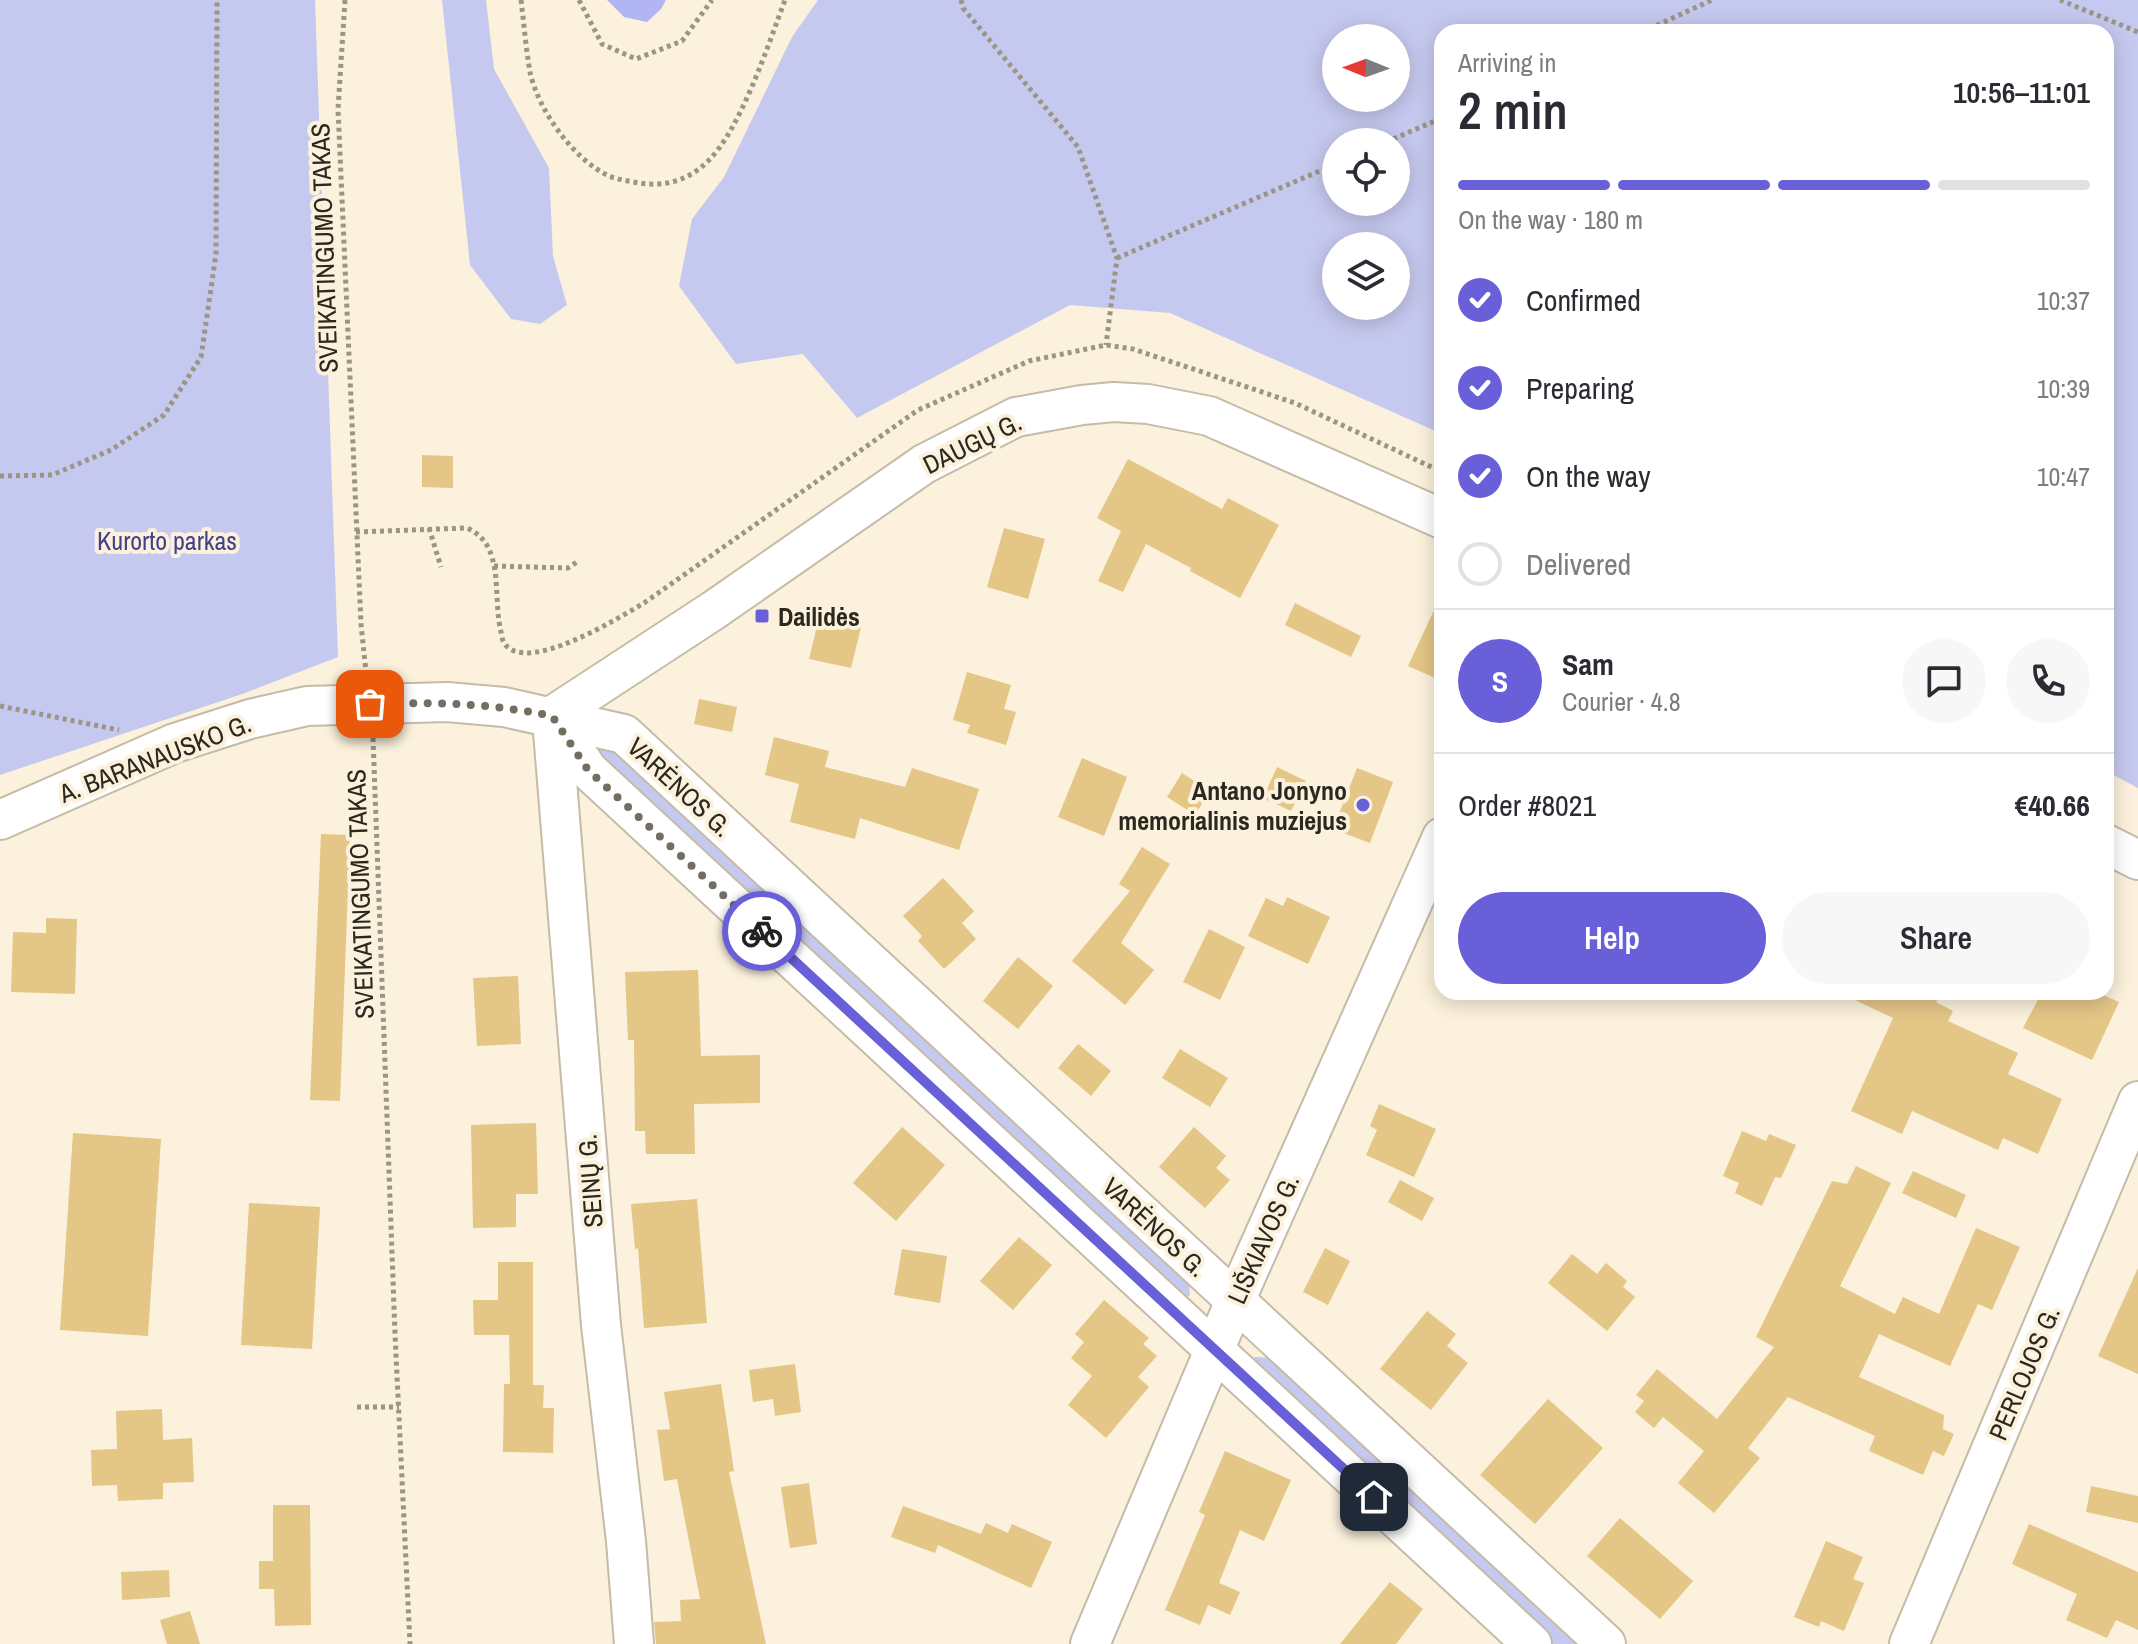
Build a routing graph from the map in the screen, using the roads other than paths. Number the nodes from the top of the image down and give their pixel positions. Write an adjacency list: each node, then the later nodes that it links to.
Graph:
1 (1434, 515): 2 (street, DAUGŲ G.)
2 (552, 716): 3 (street, A. BARANAUSKO G.); 8 (street, VARĖNOS G.); 9 (street, VARĖNOS G.); 10 (street, SEINŲ G.)
3 (0, 820)
4 (2114, 848): 6 (street)
5 (1434, 855): 8 (street, LIŠKIAVOS G.)
6 (2138, 860)
7 (2138, 1101): 14 (street, PERLOJOS G.)
8 (1235, 1301): 9 (street, LIŠKIAVOS G.); 13 (street, VARĖNOS G.)
9 (1215, 1351): 11 (street, LIŠKIAVOS G.); 12 (street, VARĖNOS G.)
10 (634, 1644)
11 (1090, 1644)
12 (1532, 1644)
13 (1606, 1644)
14 (1909, 1644)

